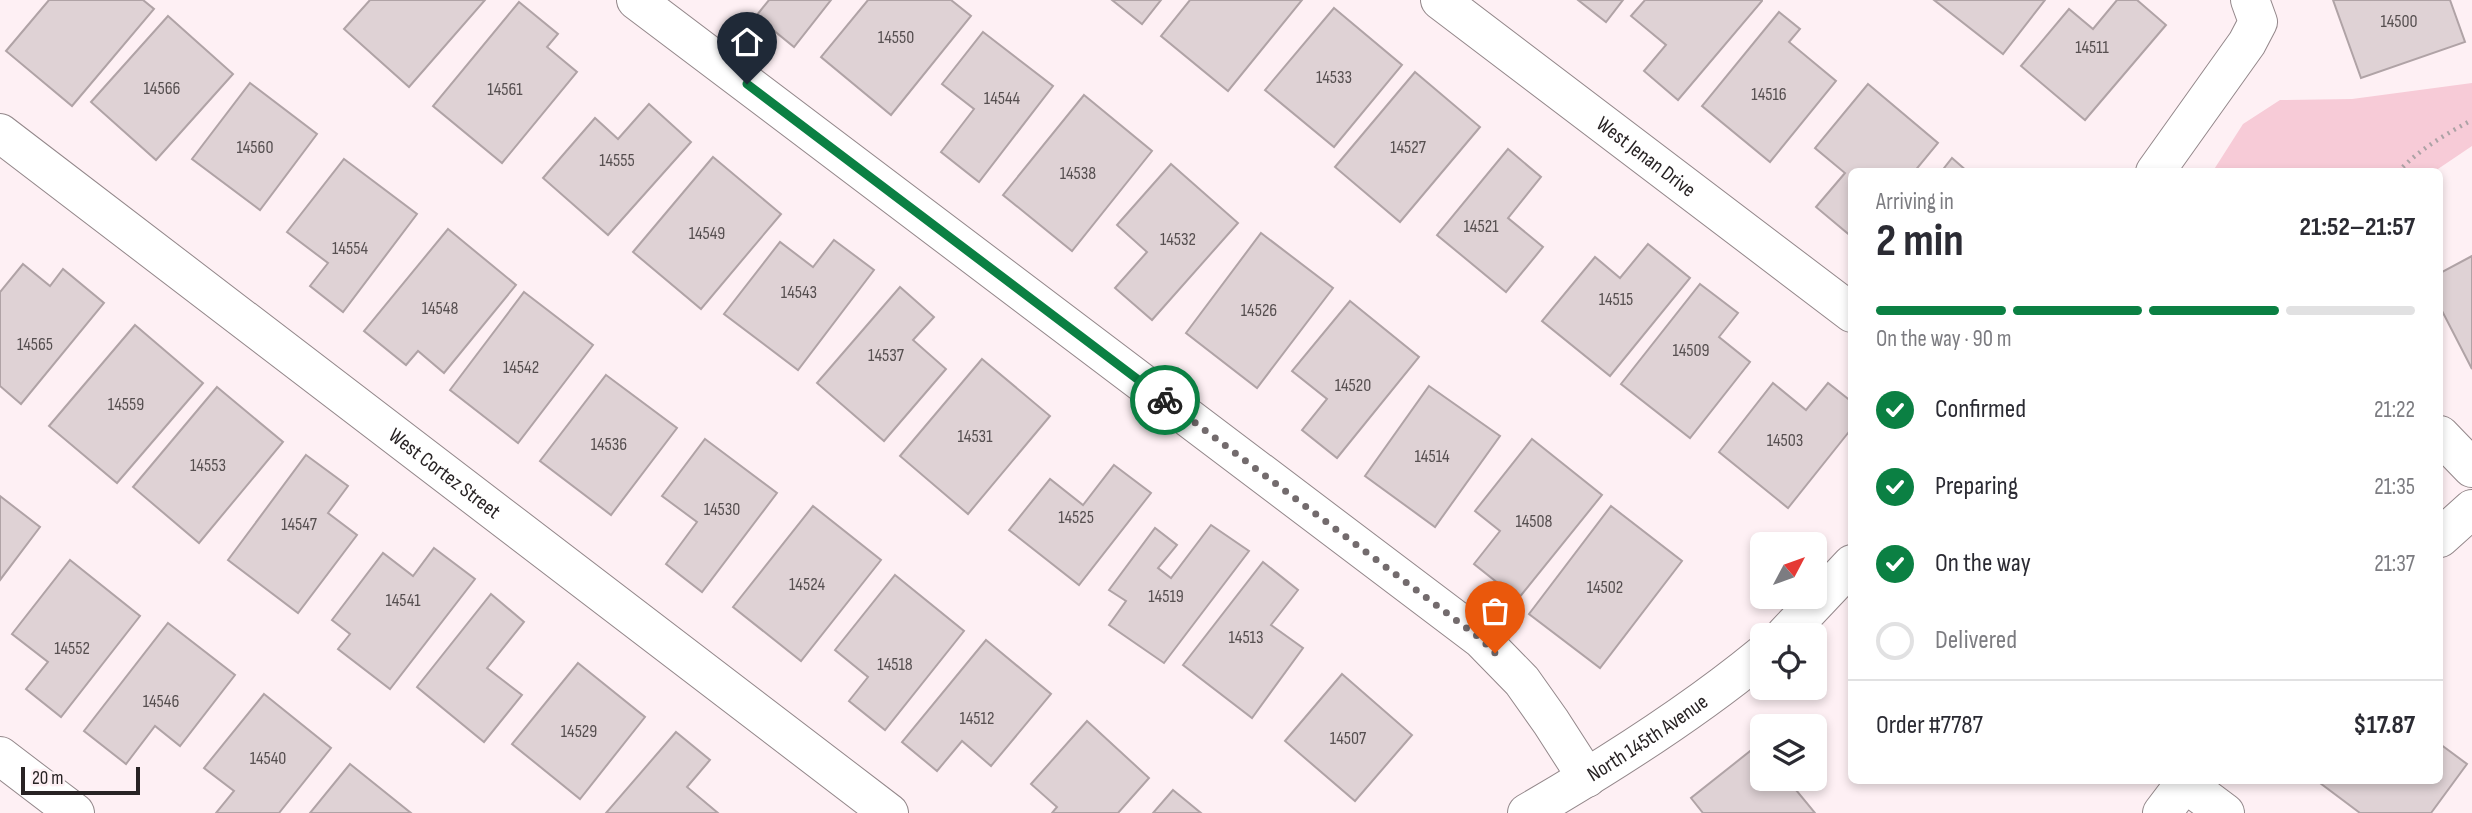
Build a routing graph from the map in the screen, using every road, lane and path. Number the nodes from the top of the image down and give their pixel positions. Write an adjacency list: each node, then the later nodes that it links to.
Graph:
1 (636, 0): 17 (street)
2 (1440, 0): 8 (street, West Jenan Drive)
3 (2254, 11): 6 (street)
4 (2472, 120): 7 (path)
5 (0, 133): 21 (street, West Cortez Street)
6 (2158, 168)
7 (2401, 168)
8 (1848, 310)
9 (2443, 438): 10 (street)
10 (2472, 468)
11 (2472, 509): 12 (street)
12 (2443, 535)
13 (1848, 568): 14 (street)
14 (1796, 623)
15 (1750, 664): 17 (street, North 145th Avenue)
16 (0, 756): 20 (street)
17 (1587, 778): 22 (street, North 145th Avenue)
18 (2184, 784): 23 (street)
19 (2189, 784): 24 (street)
20 (75, 813)
21 (889, 813)
22 (1527, 813)
23 (2162, 813)
24 (2225, 813)

